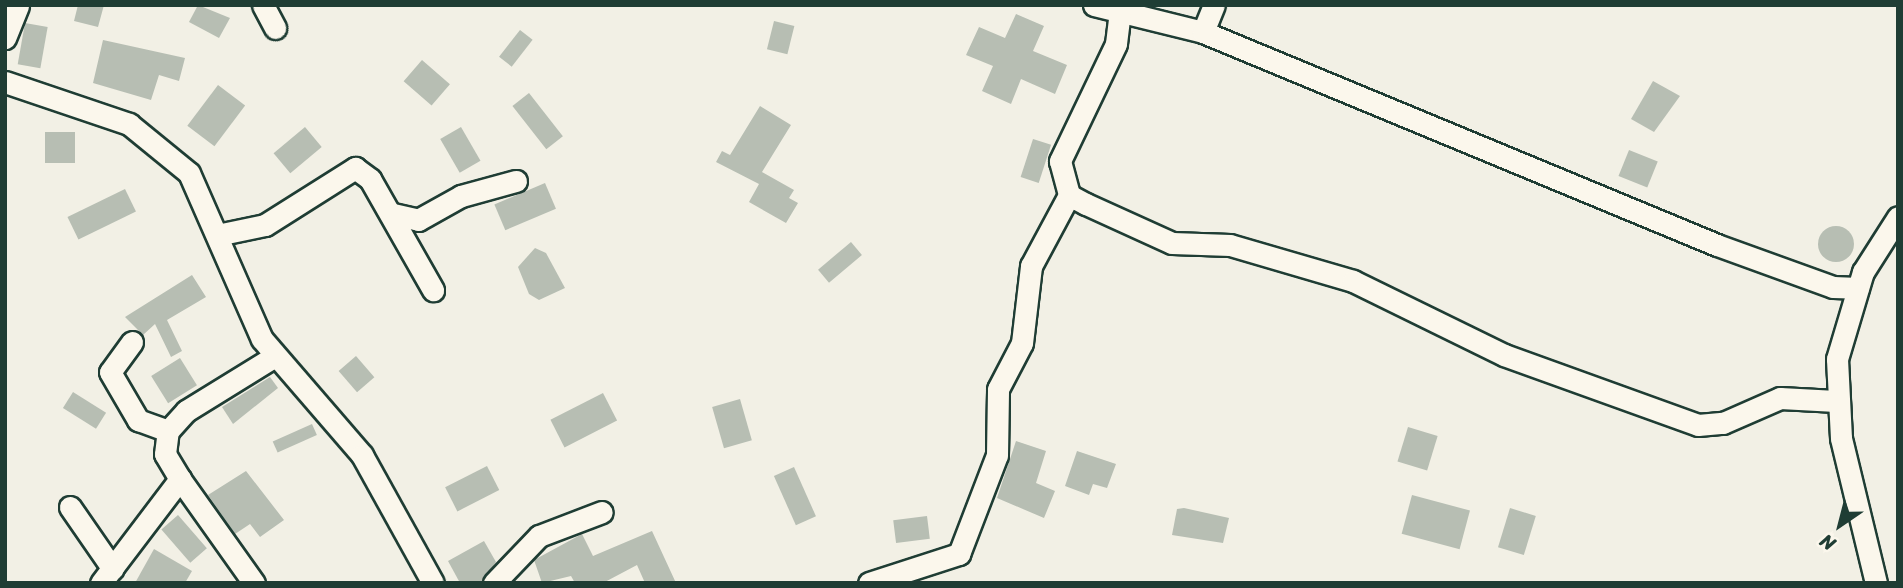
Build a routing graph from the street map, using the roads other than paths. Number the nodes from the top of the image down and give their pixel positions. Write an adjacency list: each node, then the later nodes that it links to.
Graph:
1 (18, 5): 8 (street)
2 (263, 5): 6 (street)
3 (1094, 5): 5 (street)
4 (1213, 5): 7 (street)
5 (1120, 11): 7 (street); 11 (street)
6 (275, 28)
7 (1203, 32): 15 (street)
8 (5, 38)
9 (5, 82): 14 (street)
10 (516, 181): 12 (street)
11 (1069, 195): 19 (street); 26 (street)
12 (393, 214): 14 (street); 16 (street)
13 (1898, 217): 15 (street)
14 (217, 235): 18 (street)
15 (1858, 288): 19 (street)
16 (433, 290)
17 (132, 342): 20 (street)
18 (275, 356): 21 (street); 29 (street)
19 (1836, 401): 32 (street)
20 (138, 420): 21 (street); 22 (street)
21 (168, 431): 22 (street)
22 (164, 454): 23 (street)
23 (180, 480): 27 (street); 28 (street)
24 (70, 507): 27 (street)
25 (602, 512): 30 (street)
26 (924, 574): 31 (street)
27 (107, 576)
28 (254, 583)
29 (433, 583)
30 (494, 583)
31 (869, 583)
32 (1876, 583)

